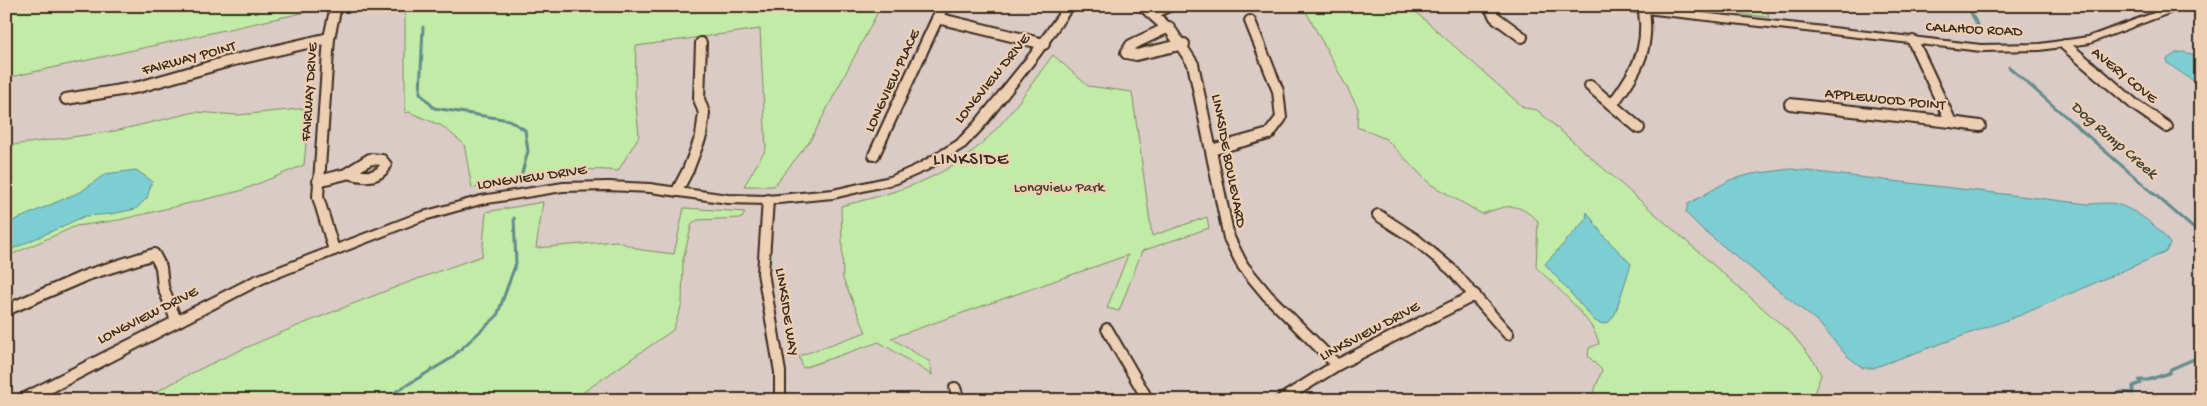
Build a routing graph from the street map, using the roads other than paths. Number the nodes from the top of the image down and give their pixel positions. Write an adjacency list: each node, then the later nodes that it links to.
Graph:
1 (336, 6): 16 (street, FAIRWAY DRIVE)
2 (943, 6): 12 (street, LONGVIEW PLACE)
3 (1069, 6): 19 (street, LONGVIEW DRIVE)
4 (1143, 6): 11 (street, LINKSIDE BOULEVARD)
5 (1169, 6): 11 (street)
6 (1492, 6): 15 (street)
7 (1610, 6): 10 (street, CALAHOO ROAD)
8 (2183, 6): 21 (street, CALAHOO ROAD)
9 (1657, 10): 10 (street, CALAHOO ROAD); 17 (street, CALAHOO ROAD)
10 (1644, 11): 25 (street)
11 (1154, 13): 14 (street, LINKSIDE BOULEVARD)
12 (936, 18): 19 (street, LONGVIEW PLACE); 31 (street, LONGVIEW PLACE)
13 (1250, 21): 30 (street)
14 (1168, 27): 20 (street, LINKSIDE BOULEVARD); 20 (street)
15 (1522, 37)
16 (329, 38): 23 (street, FAIRWAY POINT); 33 (street, FAIRWAY DRIVE)
17 (1913, 41): 21 (street, CALAHOO ROAD); 26 (street, APPLEWOOD POINT)
18 (702, 43): 34 (street)
19 (1044, 44): 35 (street, LONGVIEW DRIVE)
20 (1184, 44): 30 (street, LINKSIDE BOULEVARD)
21 (2065, 45): 29 (street, AVERY COVE)
22 (1590, 86): 25 (street)
23 (66, 99)
24 (1790, 104): 26 (street, APPLEWOOD POINT)
25 (1612, 105): 28 (street)
26 (1951, 122): 27 (street)
27 (1980, 126)
28 (1639, 128)
29 (2167, 128)
30 (1211, 150): 43 (street, LINKSIDE BOULEVARD)
31 (874, 155)
32 (348, 174): 33 (street)
33 (318, 182): 37 (street, FAIRWAY DRIVE)
34 (677, 191): 35 (street, LONGVIEW DRIVE); 37 (street, LONGVIEW DRIVE)
35 (768, 200): 46 (street, LINKSIDE WAY)
36 (1378, 214): 38 (street)
37 (334, 250): 40 (street, LONGVIEW DRIVE)
38 (1475, 295): 42 (street); 43 (street, LINKSVIEW DRIVE)
39 (6, 310): 40 (street)
40 (176, 320): 45 (street, LONGVIEW DRIVE)
41 (1107, 329): 48 (street)
42 (1508, 334)
43 (1337, 366): 49 (street, LINKSVIEW DRIVE)
44 (955, 388): 47 (street)
45 (22, 400)
46 (780, 400)
47 (959, 400)
48 (1148, 400)
49 (1281, 400)

